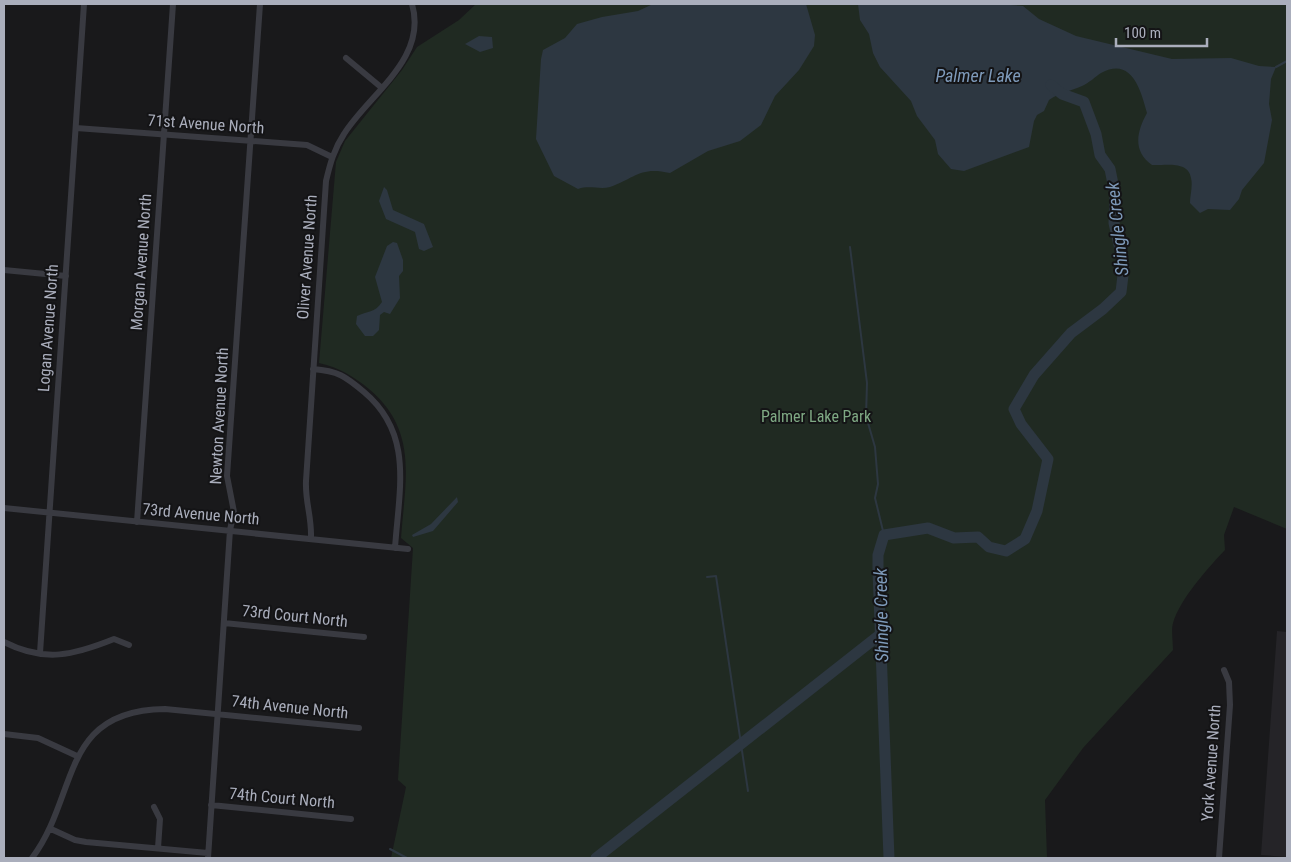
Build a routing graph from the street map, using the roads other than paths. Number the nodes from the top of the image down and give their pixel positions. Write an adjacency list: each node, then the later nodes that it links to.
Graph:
1 (84, 4): 7 (street, Logan Avenue North)
2 (173, 4): 8 (street, Morgan Avenue North)
3 (260, 4): 9 (street, Newton Avenue North)
4 (412, 4): 6 (street, Oliver Avenue North)
5 (346, 58): 6 (street)
6 (382, 88): 10 (street, Oliver Avenue North)
7 (76, 128): 8 (street, 71st Avenue North); 12 (street, Logan Avenue North)
8 (164, 135): 9 (street, 71st Avenue North); 16 (street, Morgan Avenue North)
9 (250, 140): 10 (street, 71st Avenue North); 17 (street, Newton Avenue North)
10 (332, 157): 13 (street, Oliver Avenue North)
11 (4, 270): 12 (street)
12 (66, 276): 15 (street, Logan Avenue North)
13 (313, 369): 18 (street, Oliver Avenue North); 19 (street)
14 (4, 508): 15 (street, 73rd Avenue North)
15 (50, 513): 16 (street, 73rd Avenue North); 25 (street, Logan Avenue North)
16 (137, 522): 17 (street, 73rd Avenue North)
17 (230, 530): 18 (street, 73rd Avenue North); 21 (street, Newton Avenue North)
18 (311, 539): 19 (street, 73rd Avenue North)
19 (395, 548): 20 (street, 73rd Avenue North)
20 (408, 549)
21 (224, 623): 22 (street, 73rd Court North); 27 (street, Newton Avenue North)
22 (364, 637)
23 (4, 642): 25 (street)
24 (129, 645): 25 (street)
25 (40, 653)
26 (1224, 670): 38 (street, York Avenue North)
27 (218, 714): 28 (street, 74th Avenue North); 30 (street, 74th Avenue North); 31 (street, Newton Avenue North)
28 (359, 728)
29 (4, 734): 30 (street)
30 (77, 756): 34 (street, 74th Avenue North)
31 (211, 805): 33 (street, 74th Court North); 36 (street, Newton Avenue North)
32 (154, 807): 35 (street)
33 (351, 819)
34 (51, 829): 35 (street); 37 (street, 74th Avenue North)
35 (158, 848): 36 (street)
36 (208, 856)
37 (32, 858)
38 (1219, 858)

